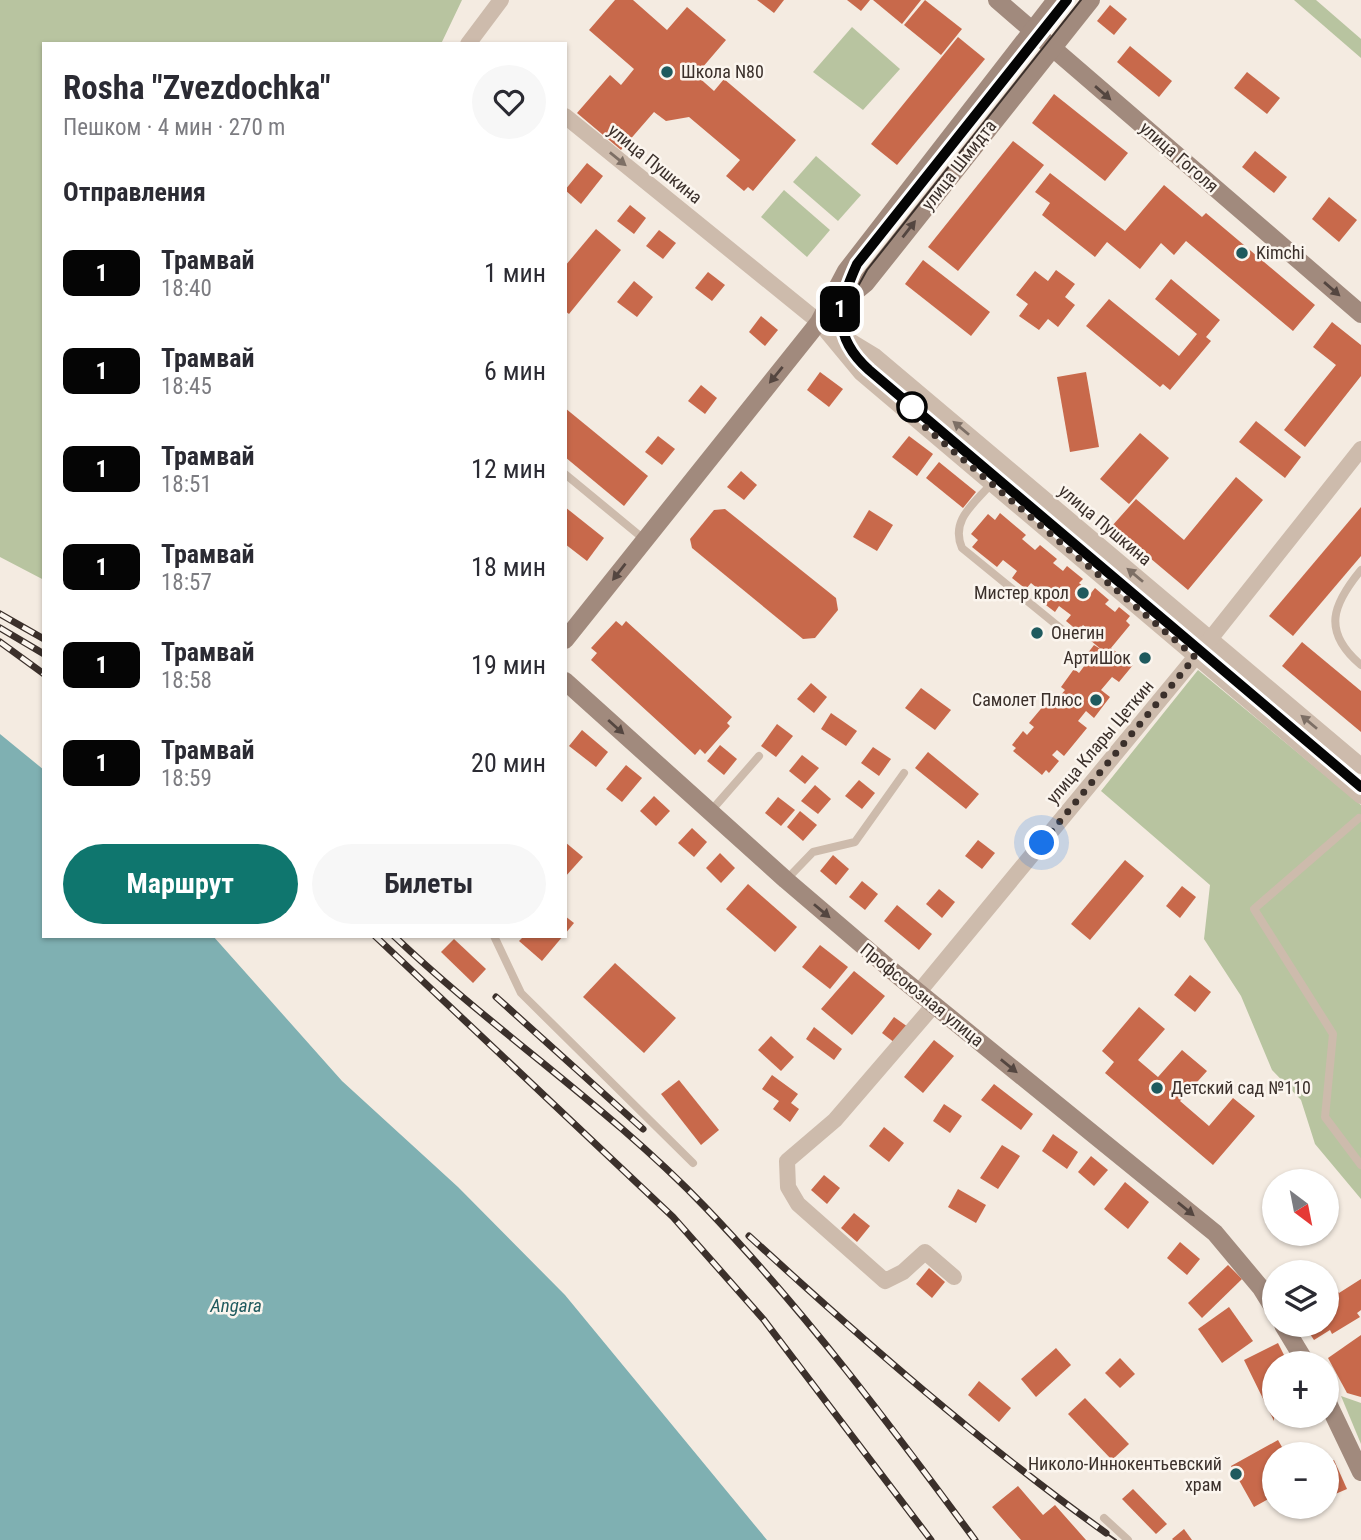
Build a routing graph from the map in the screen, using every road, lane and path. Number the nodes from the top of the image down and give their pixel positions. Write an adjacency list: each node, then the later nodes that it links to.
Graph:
1 (501, 0): 6 (street)
2 (997, 0): 5 (street, улица Гоголя)
3 (1056, 0): 5 (street, улица Шмидта)
4 (1091, 0): 7 (street, улица Шмидта)
5 (1031, 30): 7 (street, улица Гоголя); 10 (street, улица Шмидта)
6 (472, 42)
7 (1051, 48): 9 (street, улица Гоголя, one-way to 9); 10 (street, улица Шмидта, one-way to 7)
8 (567, 118): 10 (street, улица Пушкина, one-way to 10)
9 (1361, 314)
10 (819, 322): 13 (street, улица Пушкина); 14 (street, улица Шмидта, one-way to 14); 18 (street, улица Пушкина, one-way to 10)
11 (1361, 449): 18 (street, улица Клары Цеткин)
12 (567, 476): 14 (lane)
13 (991, 484): 16 (lane); 19 (street, улица Пушкина)
14 (645, 540): 17 (street, улица Шмидта, one-way to 17)
15 (1361, 570): 20 (lane)
16 (1063, 631)
17 (567, 638)
18 (1211, 638): 19 (street, улица Клары Цеткин); 23 (street, улица Пушкина, one-way to 18)
19 (1195, 657): 25 (street, улица Пушкина); 30 (street, улица Клары Цеткин)
20 (1361, 665)
21 (567, 683): 26 (street, Профсоюзная улица, one-way to 26)
22 (759, 756): 26 (lane)
23 (1361, 766)
24 (904, 773): 28 (lane)
25 (1361, 796)
26 (710, 813): 28 (street, Профсоюзная улица)
27 (1359, 818): 33 (lane)
28 (786, 880): 30 (street, Профсоюзная улица, one-way to 30)
29 (495, 938): 32 (lane)
30 (918, 993): 31 (street, Профсоюзная улица)
31 (934, 1005): 34 (street); 35 (street, Профсоюзная улица, one-way to 35)
32 (693, 1163)
33 (1361, 1165)
34 (954, 1277)
35 (1262, 1290)
36 (1339, 1426): 37 (street)
37 (1361, 1472)
38 (1104, 1518): 39 (lane)
39 (1129, 1540)

